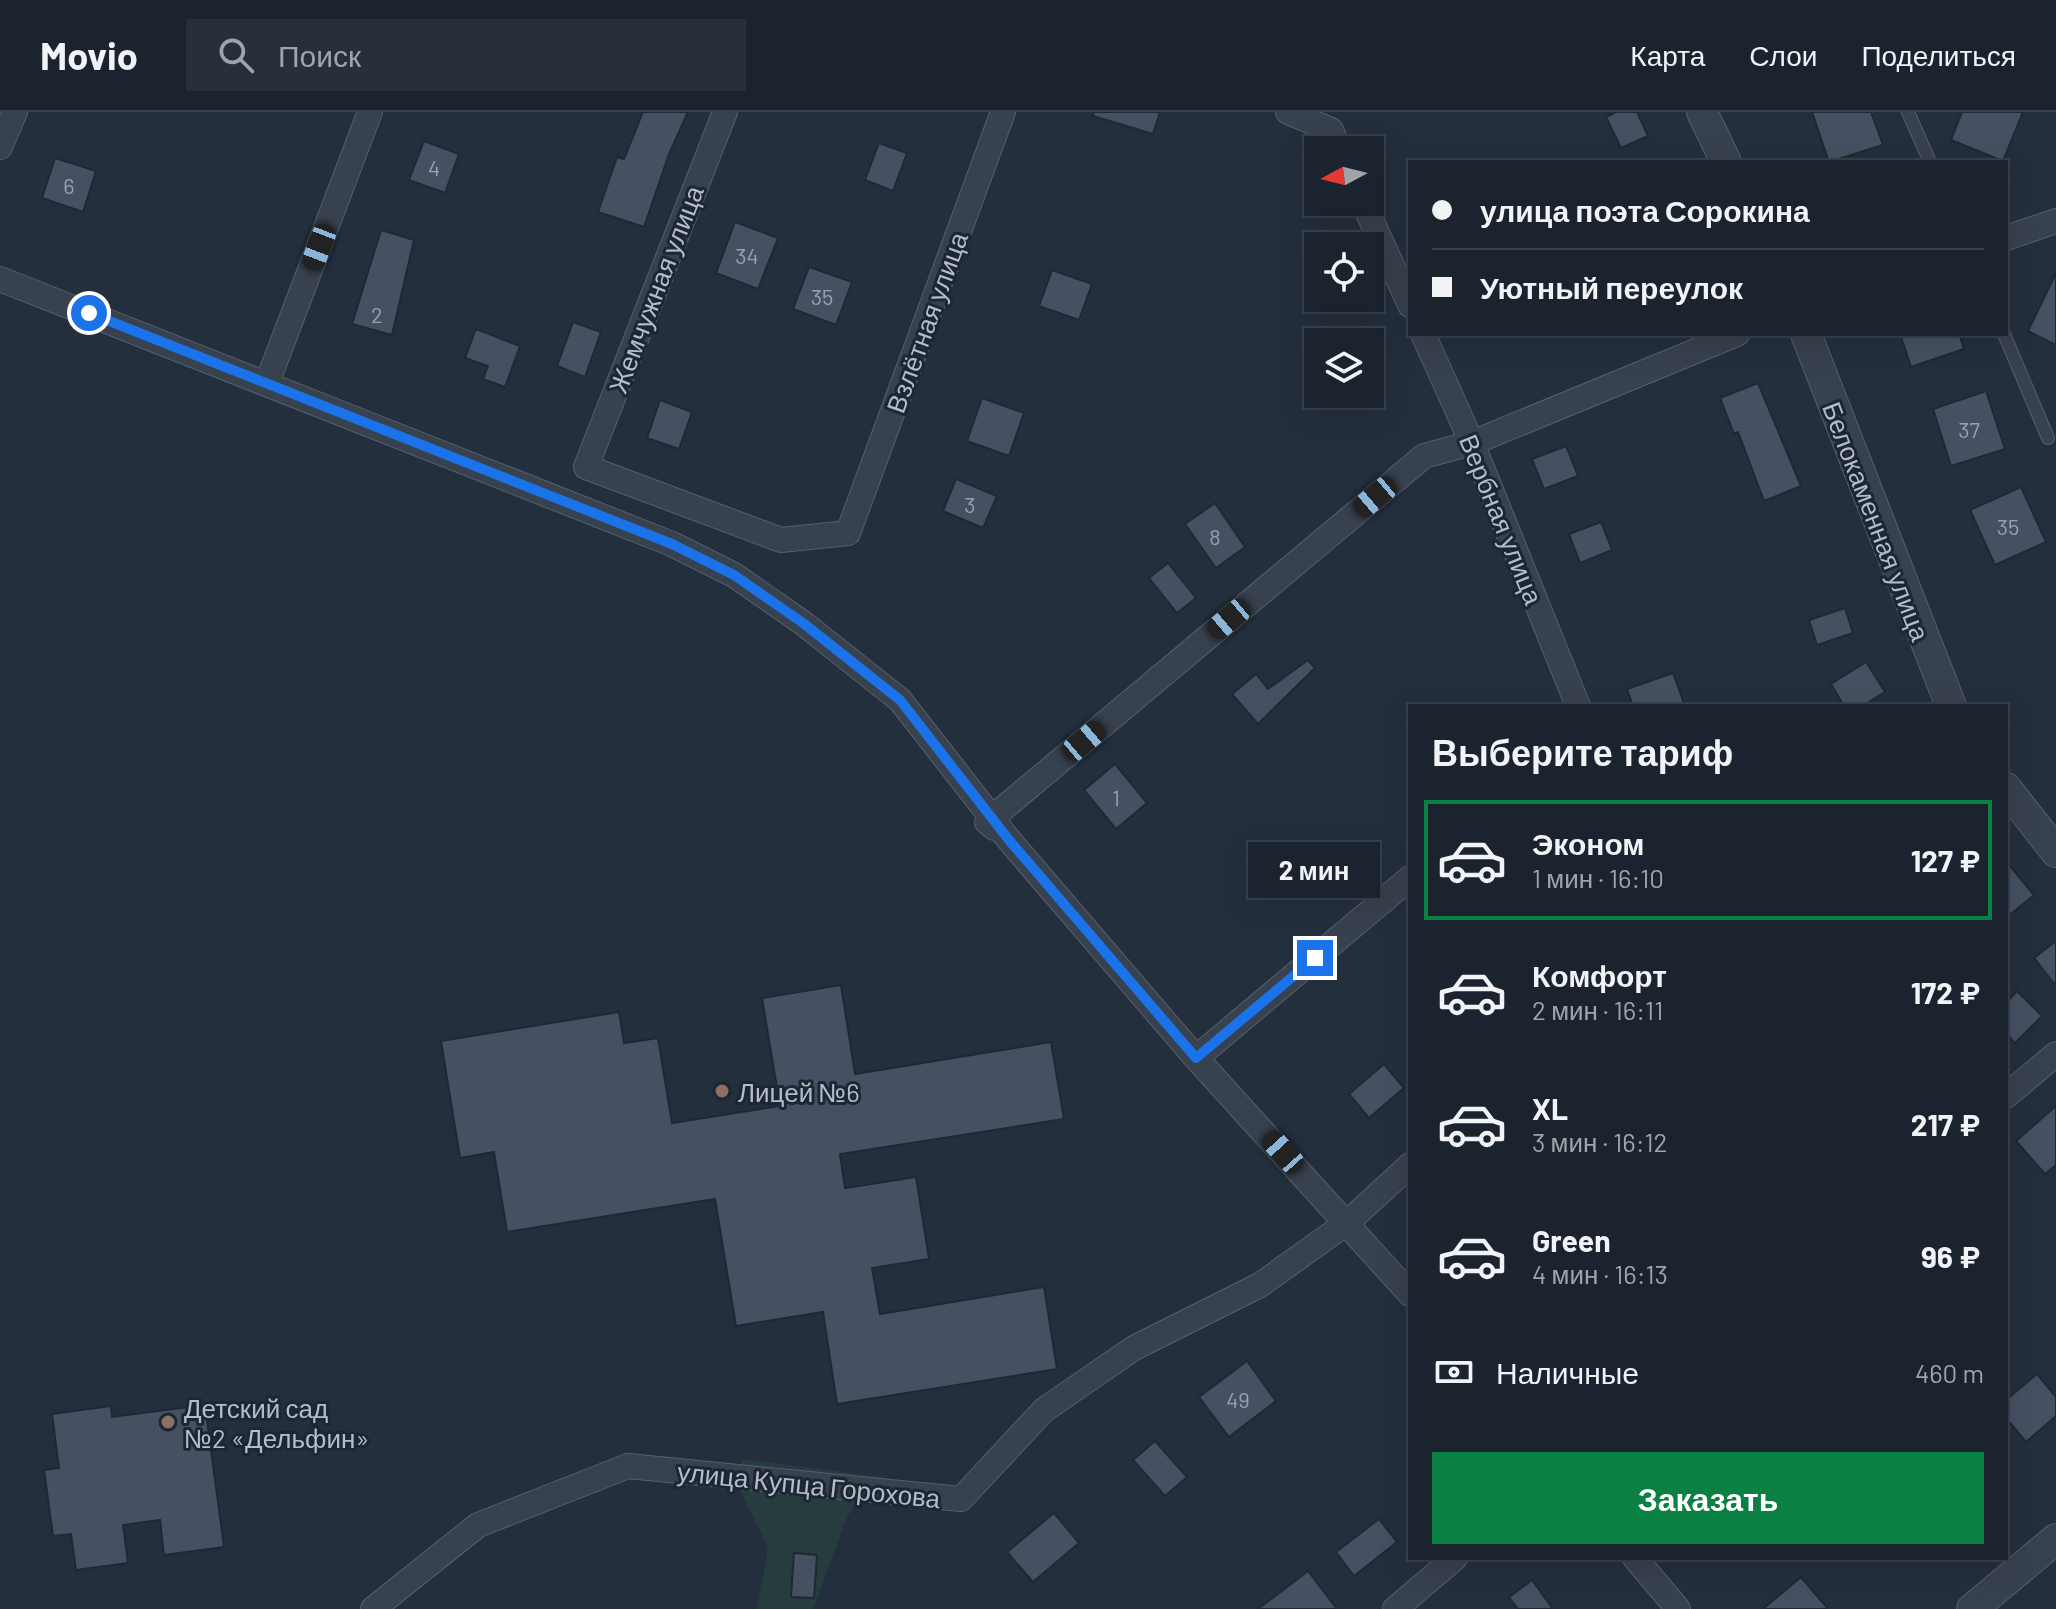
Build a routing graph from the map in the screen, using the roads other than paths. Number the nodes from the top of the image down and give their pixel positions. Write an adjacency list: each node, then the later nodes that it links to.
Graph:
1 (15, 112): 9 (street)
2 (370, 112): 21 (street)
3 (725, 112): 24 (street, Жемчужная улица)
4 (1003, 112): 24 (street, Взлётная улица)
5 (1288, 112): 8 (street)
6 (1702, 112): 10 (street)
7 (1908, 112): 11 (lane)
8 (1334, 136)
9 (0, 147)
10 (1725, 160)
11 (1929, 160)
12 (1369, 216): 16 (street)
13 (2056, 221): 14 (street)
14 (2008, 237)
15 (0, 279): 21 (street)
16 (1408, 301)
17 (1424, 336): 23 (street, Вербная улица)
18 (1732, 336): 23 (street)
19 (1807, 336): 25 (street, Белокаменная улица)
20 (2005, 336): 22 (lane)
21 (267, 383): 28 (street)
22 (2048, 438)
23 (1472, 443): 26 (street, Вербная улица); 28 (street)
24 (848, 533)
25 (1942, 702)
26 (1577, 704)
27 (2008, 791): 29 (street)
28 (1009, 840): 32 (street)
29 (2056, 852)
30 (1408, 880): 32 (street)
31 (2056, 1054): 33 (street)
32 (1196, 1058): 35 (street)
33 (2008, 1094)
34 (1408, 1167): 35 (street, улица Купца Горохова)
35 (1348, 1222): 36 (street); 40 (street, улица Купца Горохова)
36 (1408, 1292)
37 (2056, 1539): 43 (street)
38 (1453, 1560): 41 (street)
39 (1637, 1560): 42 (street)
40 (373, 1609)
41 (1395, 1609)
42 (1678, 1609)
43 (1972, 1609)

